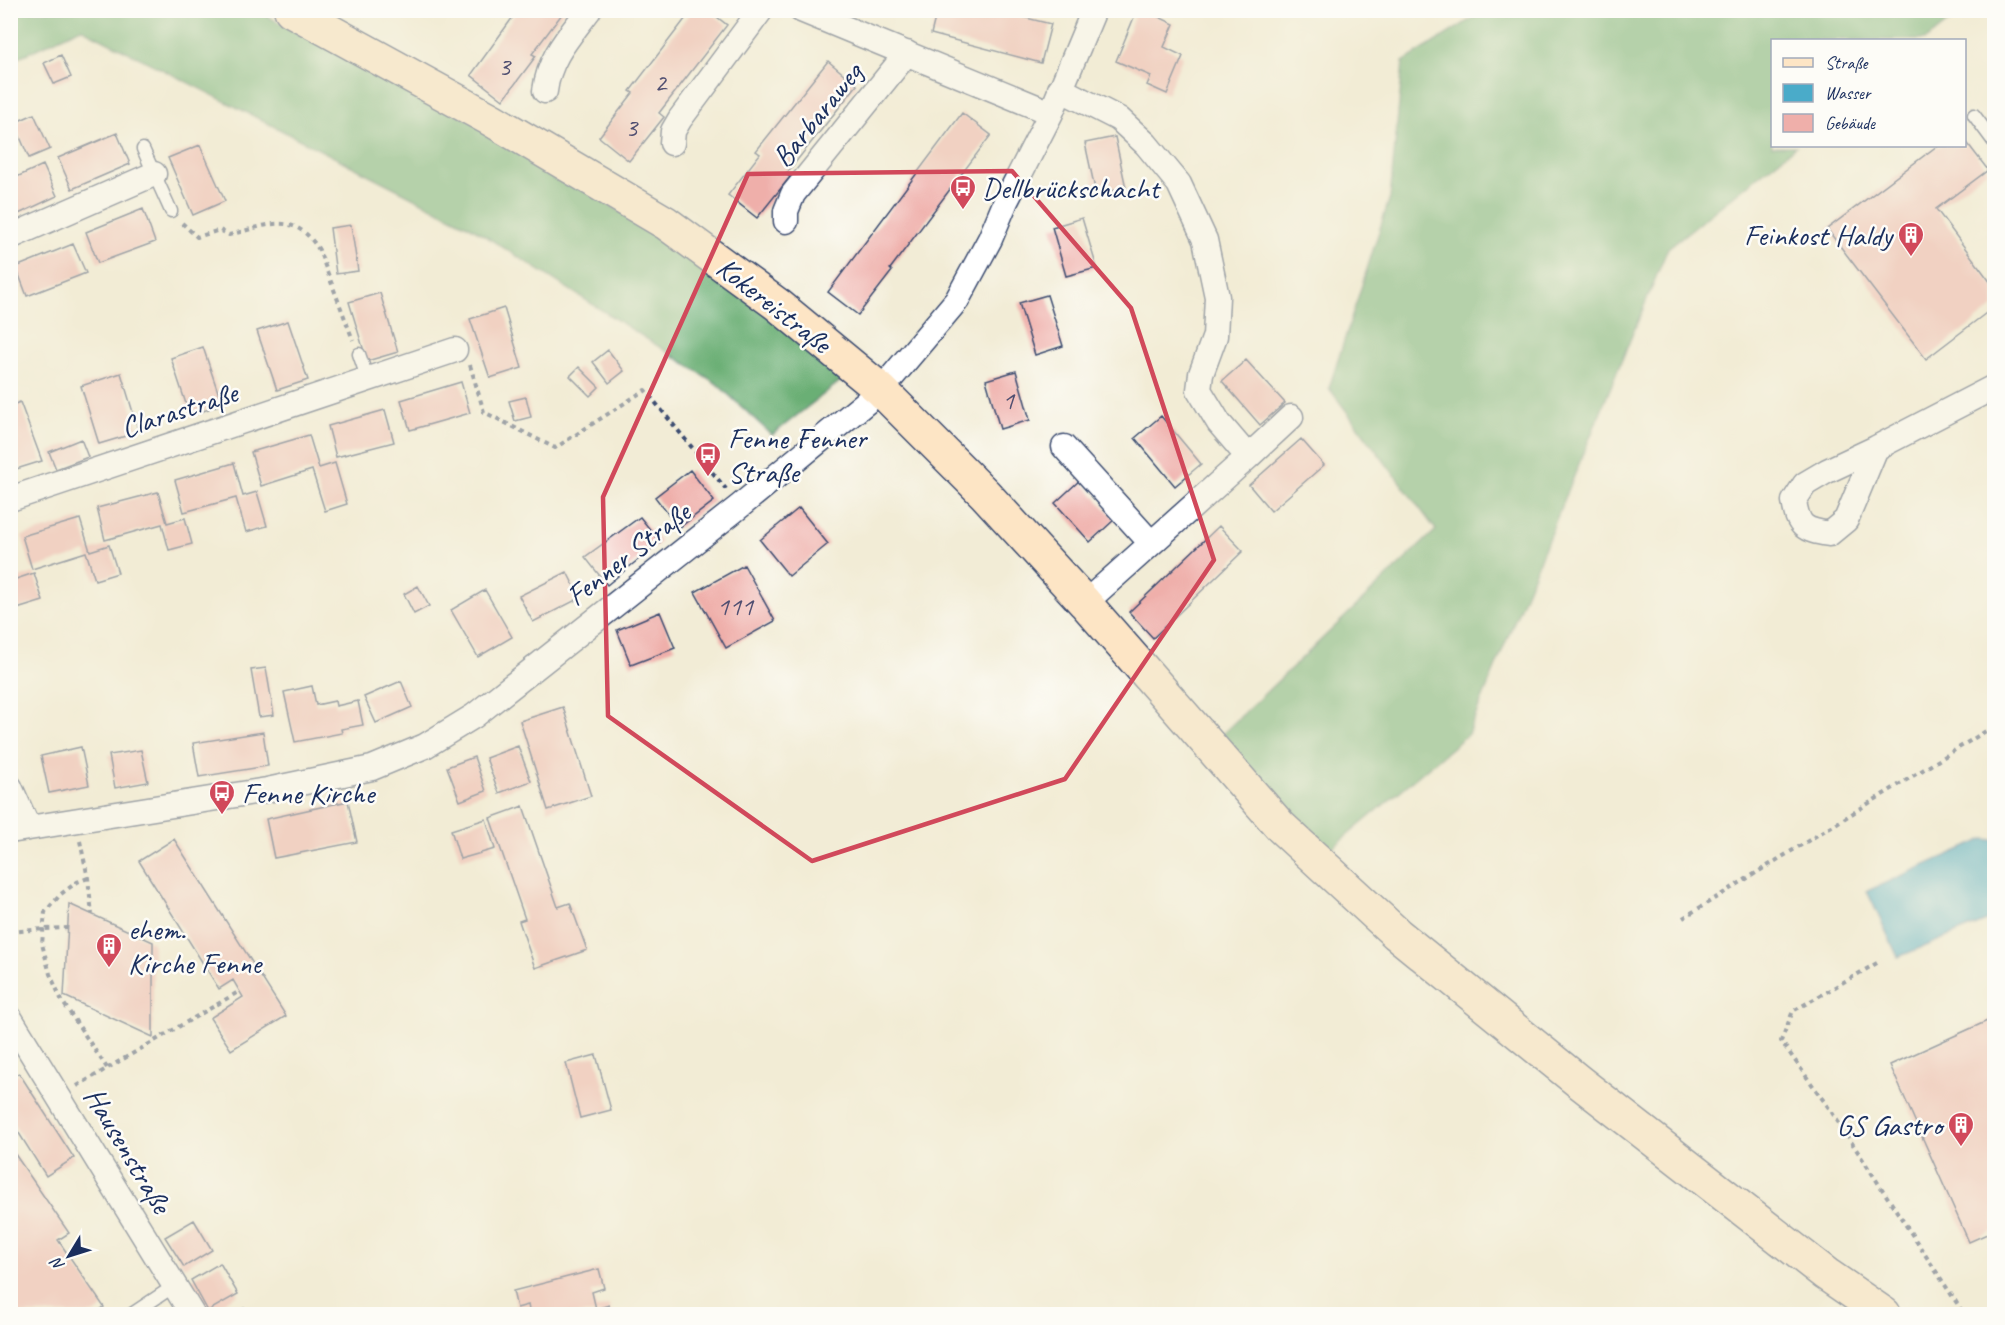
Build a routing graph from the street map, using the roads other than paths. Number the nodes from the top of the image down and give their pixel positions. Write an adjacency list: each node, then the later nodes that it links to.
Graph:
1 (291, 10): 22 (main road, Kokereistraße)
2 (589, 10): 8 (street)
3 (761, 10): 12 (street)
4 (801, 10): 6 (street)
5 (1094, 10): 7 (street, Fenner Straße)
6 (907, 53): 9 (street); 16 (street, Barbaraweg)
7 (1060, 89): 9 (street, Fenner Straße); 26 (street)
8 (545, 91)
9 (1050, 113): 22 (street, Fenner Straße)
10 (1974, 115): 11 (lane)
11 (1995, 141)
12 (672, 143)
13 (143, 150): 14 (lane)
14 (154, 174): 15 (lane); 17 (street)
15 (171, 211)
16 (786, 221)
17 (10, 237)
18 (455, 350): 20 (street, Clarastraße)
19 (359, 354): 20 (lane)
20 (368, 381): 27 (street, Clarastraße)
21 (1995, 387): 25 (street)
22 (881, 390): 31 (street, Fenner Straße); 36 (main road, Kokereistraße)
23 (1291, 417): 26 (street)
24 (1064, 447): 28 (street)
25 (1876, 448)
26 (1248, 457): 28 (street)
27 (10, 500)
28 (1152, 543): 29 (street)
29 (1096, 593)
30 (10, 787): 31 (street)
31 (19, 829)
32 (10, 1018): 33 (street, Hausenstraße)
33 (174, 1286): 34 (lane); 35 (street, Hausenstraße)
34 (132, 1314)
35 (192, 1314)
36 (1884, 1314)

